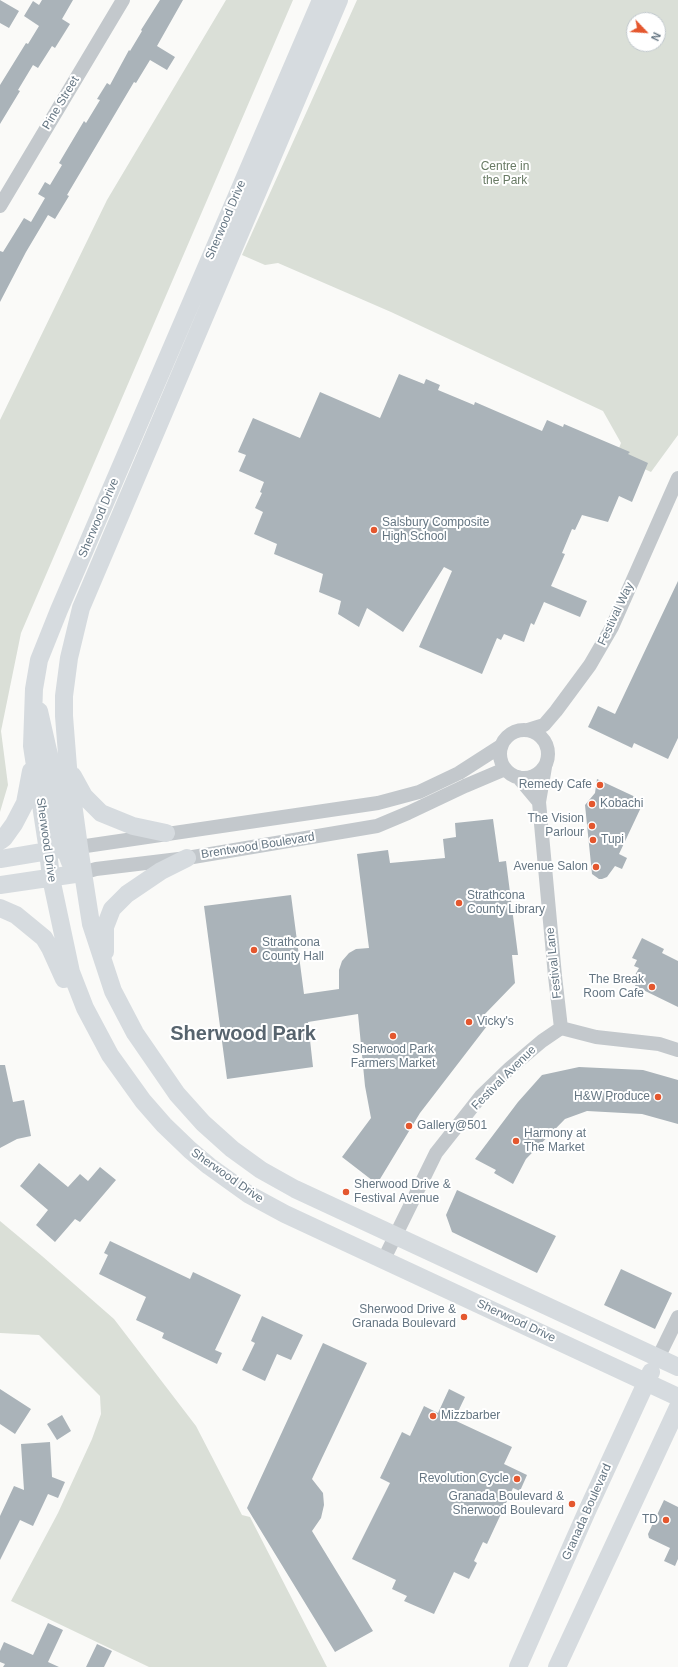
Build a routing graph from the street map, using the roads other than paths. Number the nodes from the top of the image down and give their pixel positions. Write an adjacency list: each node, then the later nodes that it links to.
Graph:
1 (123, 0): 4 (street, Pine Street)
2 (321, 0): 6 (main road, Sherwood Drive)
3 (339, 0): 10 (main road, Sherwood Drive)
4 (2, 200)
5 (678, 478): 7 (street, Festival Way)
6 (34, 688): 9 (main road, Sherwood Drive); 17 (main road)
7 (528, 730): 8 (street); 11 (street)
8 (501, 746): 12 (street); 15 (street, Brentwood Boulevard)
9 (34, 758): 16 (main road); 17 (main road, Sherwood Drive)
10 (68, 767): 15 (main road); 17 (main road, Sherwood Drive)
11 (545, 767): 13 (street); 14 (street, Festival Lane)
12 (506, 769): 13 (street); 18 (street, Brentwood Boulevard)
13 (518, 778): 14 (street)
14 (539, 802): 26 (street, Festival Lane)
15 (166, 833): 17 (street, Brentwood Boulevard)
16 (0, 841)
17 (64, 849): 19 (main road, Brentwood Boulevard); 20 (main road, Sherwood Drive); 21 (main road, Sherwood Drive)
18 (186, 858): 20 (street, Brentwood Boulevard); 24 (main road)
19 (0, 859)
20 (82, 873): 21 (main road, Brentwood Boulevard); 24 (main road, Sherwood Drive)
21 (51, 878): 22 (main road, Brentwood Boulevard); 25 (main road, Sherwood Drive)
22 (0, 885)
23 (0, 908): 25 (main road)
24 (105, 969): 28 (main road, Sherwood Drive)
25 (85, 1008): 29 (main road, Sherwood Drive)
26 (561, 1028): 27 (street); 28 (street, Festival Avenue)
27 (678, 1050)
28 (394, 1236): 29 (street, Festival Avenue); 31 (main road, Sherwood Drive)
29 (384, 1259): 33 (main road, Sherwood Drive)
30 (678, 1317): 31 (street)
31 (658, 1358): 32 (main road, Sherwood Drive); 33 (main road, Granada Boulevard)
32 (678, 1367)
33 (646, 1382): 34 (main road, Sherwood Drive); 36 (main road, Granada Boulevard)
34 (678, 1397)
35 (678, 1407): 37 (main road)
36 (518, 1667)
37 (557, 1667)

